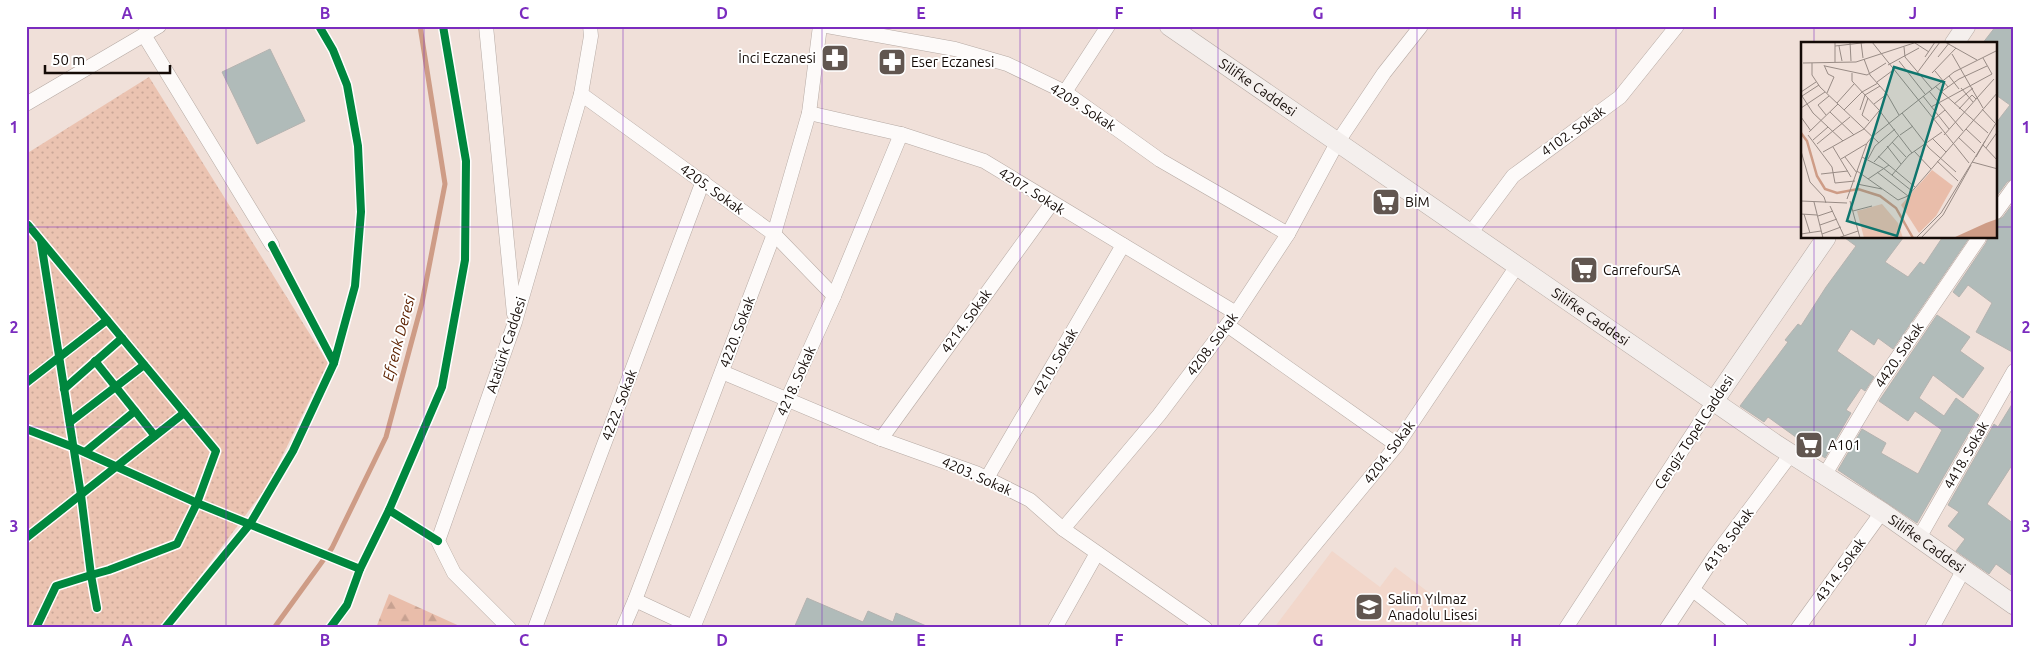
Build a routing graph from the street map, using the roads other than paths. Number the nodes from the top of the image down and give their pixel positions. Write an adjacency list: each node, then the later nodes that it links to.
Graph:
1 (159, 26): 11 (street)
2 (486, 26): 33 (street)
3 (820, 26): 16 (street, 4220. Sokak)
4 (827, 26): 13 (street, 4209. Sokak)
5 (1108, 26): 13 (street)
6 (1169, 26): 18 (street, Silifke Caddesi)
7 (1422, 26): 18 (street, 4208. Sokak)
8 (1677, 26): 25 (street, 4102. Sokak)
9 (1966, 26): 12 (street)
10 (591, 29): 14 (street, Atatürk Caddesi)
11 (144, 35): 15 (street); 28 (street)
12 (1955, 42)
13 (1065, 92): 24 (street, 4209. Sokak)
14 (580, 94): 19 (street, 4205. Sokak); 33 (street, Atatürk Caddesi)
15 (26, 104)
16 (809, 112): 17 (street, 4207. Sokak); 23 (street, 4220. Sokak)
17 (901, 134): 21 (street, 4207. Sokak); 31 (street, 4218. Sokak)
18 (1337, 142): 24 (street, 4208. Sokak); 25 (street, Silifke Caddesi)
19 (703, 181): 23 (street, 4205. Sokak); 53 (street, 4222. Sokak)
20 (2014, 186): 22 (street)
21 (1052, 203): 29 (street, 4207. Sokak); 39 (street, 4214. Sokak)
22 (1998, 209)
23 (774, 234): 31 (street, 4205. Sokak); 35 (street, 4220. Sokak)
24 (1288, 234): 32 (street, 4208. Sokak)
25 (1469, 235): 30 (street, Silifke Caddesi)
26 (1825, 239): 38 (street, Cengiz Topel Caddesi)
27 (1977, 239): 42 (street, 4420. Sokak)
28 (272, 245)
29 (1123, 245): 32 (street, 4207. Sokak); 43 (street, 4210. Sokak)
30 (1517, 266): 38 (street, Silifke Caddesi); 40 (street, 4204. Sokak)
31 (834, 296): 37 (street, 4218. Sokak)
32 (1236, 313): 34 (street, 4208. Sokak)
33 (515, 322): 52 (street, Atatürk Caddesi)
34 (1227, 325): 40 (street); 45 (street, 4208. Sokak)
35 (722, 372): 37 (street, 4203. Sokak); 50 (street, 4220. Sokak)
36 (2014, 372): 46 (street, 4418. Sokak)
37 (787, 400): 39 (street, 4203. Sokak); 55 (street, 4218. Sokak)
38 (1714, 401): 41 (street, Silifke Caddesi); 59 (street, Cengiz Topel Caddesi)
39 (881, 439): 43 (street, 4203. Sokak)
40 (1397, 446): 58 (street, 4204. Sokak)
41 (1791, 454): 42 (street, Silifke Caddesi); 49 (street, 4318. Sokak)
42 (1824, 476): 44 (street, Silifke Caddesi)
43 (987, 478): 45 (street, 4203. Sokak)
44 (1882, 512): 46 (street, Silifke Caddesi); 62 (street, 4314. Sokak)
45 (1063, 529): 47 (street, 4203. Sokak)
46 (1919, 538): 48 (street, Silifke Caddesi)
47 (1097, 553): 56 (street); 57 (street, 4203. Sokak)
48 (1964, 569): 51 (street, Silifke Caddesi); 63 (street)
49 (1693, 590): 60 (street, 4318. Sokak); 61 (street)
50 (635, 600): 54 (street, 4220. Sokak); 55 (street)
51 (2014, 605)
52 (509, 628)
53 (536, 628)
54 (623, 628)
55 (694, 628)
56 (1055, 628)
57 (1205, 628)
58 (1246, 628)
59 (1566, 628)
60 (1667, 628)
61 (1741, 628)
62 (1798, 628)
63 (1932, 628)

